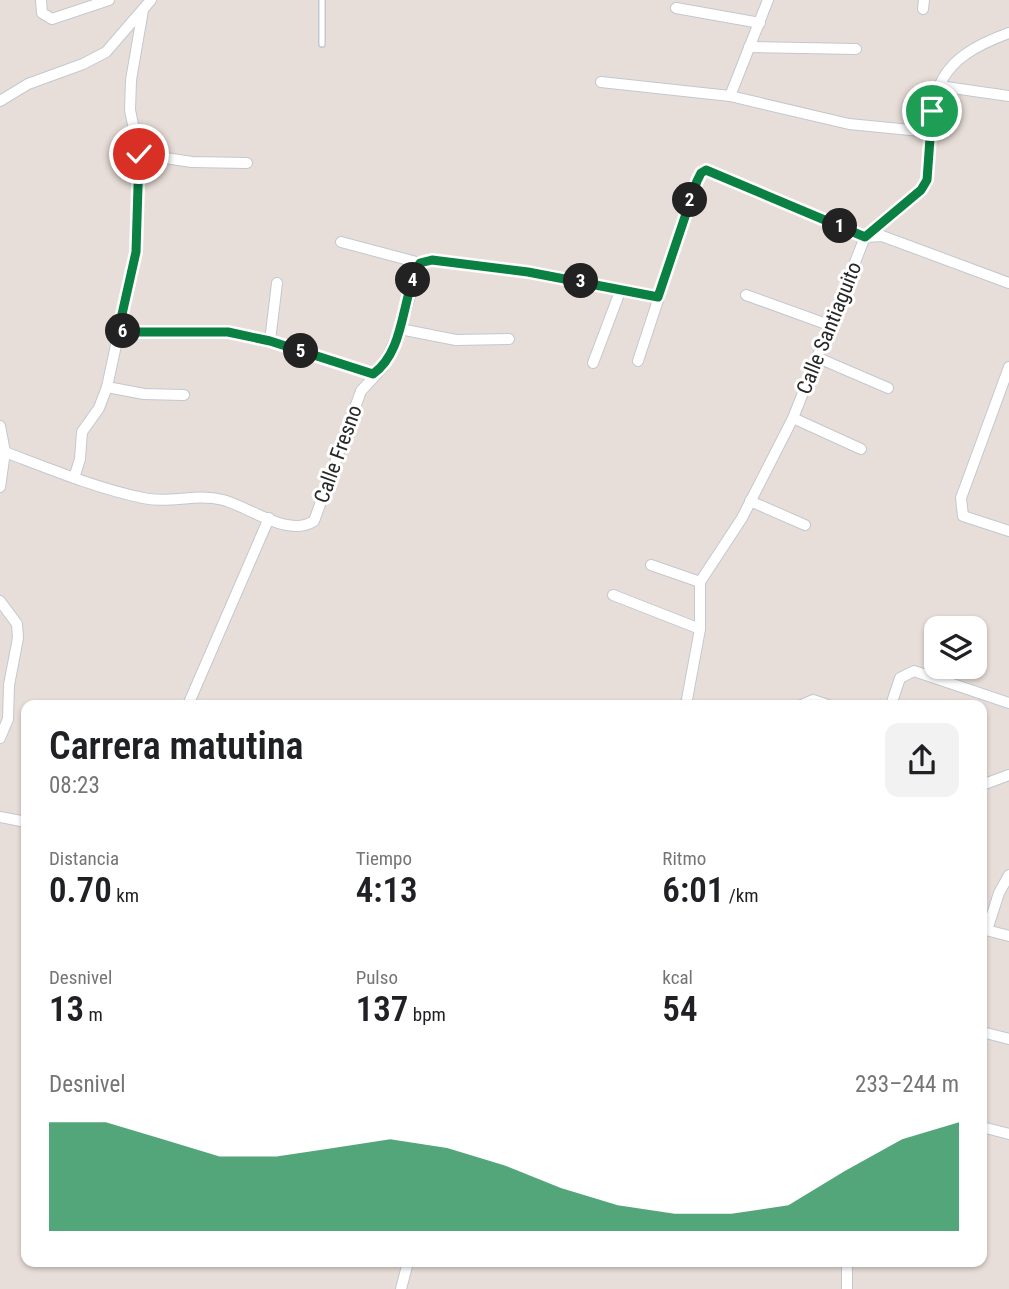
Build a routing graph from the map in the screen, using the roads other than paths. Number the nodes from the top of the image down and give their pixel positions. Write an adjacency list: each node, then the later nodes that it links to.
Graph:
1 (41, 0): 2 (street)
2 (108, 0)
3 (151, 0): 7 (street)
4 (322, 0): 10 (lane)
5 (768, 0): 8 (street)
6 (676, 8): 8 (street)
7 (144, 10): 17 (street); 19 (street)
8 (760, 23): 11 (street)
9 (1009, 33): 14 (street, Calle Santiaguito)
10 (322, 44)
11 (749, 47): 12 (street); 15 (street)
12 (856, 49)
13 (601, 82): 15 (street)
14 (939, 86): 16 (street); 18 (street, Calle Santiaguito)
15 (730, 96): 18 (street)
16 (1009, 96)
17 (0, 101)
18 (931, 132): 21 (street, Calle Santiaguito)
19 (139, 154): 20 (street); 31 (street)
20 (247, 163)
21 (865, 237): 24 (street); 28 (street); 29 (street, Calle Santiaguito)
22 (341, 242): 23 (street)
23 (420, 263): 26 (street); 30 (street, Calle Fresno)
24 (1009, 283)
25 (277, 284): 33 (street)
26 (621, 289): 28 (street); 36 (street)
27 (746, 295): 29 (street)
28 (658, 297): 35 (street)
29 (829, 325): 34 (street, Calle Santiaguito)
30 (400, 329): 32 (street); 38 (street, Calle Fresno)
31 (118, 332): 33 (street); 39 (street)
32 (509, 339)
33 (270, 341): 38 (street)
34 (816, 358): 40 (street); 42 (street, Calle Santiaguito)
35 (638, 361)
36 (593, 363)
37 (1008, 372): 52 (street)
38 (373, 374): 50 (street, Calle Fresno)
39 (107, 387): 41 (street); 47 (street)
40 (888, 388)
41 (184, 395)
42 (793, 418): 44 (street); 49 (street, Calle Santiaguito)
43 (0, 426): 45 (street)
44 (862, 449)
45 (5, 452): 46 (street); 47 (street, Calle Fresno)
46 (2, 464): 48 (street)
47 (74, 478): 50 (street, Calle Fresno)
48 (0, 487)
49 (750, 501): 51 (street); 54 (street, Calle Santiaguito)
50 (269, 518): 58 (street)
51 (805, 525)
52 (1009, 531)
53 (651, 565): 54 (street)
54 (700, 582): 57 (street)
55 (613, 595): 57 (street)
56 (0, 601): 62 (street)
57 (700, 629): 59 (street)
58 (190, 700)
59 (687, 700)
60 (893, 700): 61 (street)
61 (1009, 703)
62 (0, 738)
63 (1009, 775): 64 (street)
64 (987, 783)
65 (0, 817): 66 (street)
66 (21, 821)
67 (1009, 875): 68 (street)
68 (987, 923)
69 (987, 931): 70 (street)
70 (1009, 936)
71 (987, 1033): 72 (street)
72 (1009, 1039)
73 (987, 1128): 74 (street)
74 (1009, 1134)
75 (407, 1267): 77 (street)
76 (847, 1267): 78 (street)
77 (401, 1289)
78 (847, 1289)

